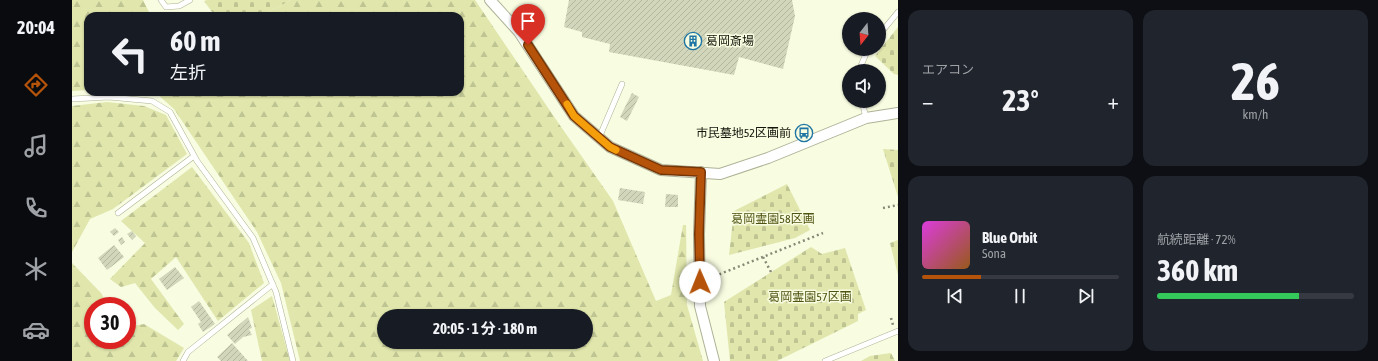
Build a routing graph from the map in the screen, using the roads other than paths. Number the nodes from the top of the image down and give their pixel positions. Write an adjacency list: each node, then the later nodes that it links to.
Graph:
1 (161, 0): 2 (lane)
2 (190, 0)
3 (490, 0): 11 (street)
4 (898, 12): 5 (lane)
5 (886, 27)
6 (622, 84): 11 (lane)
7 (72, 99): 12 (lane)
8 (864, 108): 10 (lane)
9 (898, 113): 10 (street)
10 (866, 118): 13 (street)
11 (599, 138): 13 (street)
12 (194, 156): 14 (lane); 15 (lane)
13 (701, 172): 19 (street)
14 (118, 213)
15 (273, 284): 17 (lane); 18 (lane)
16 (898, 331): 20 (lane)
17 (183, 361)
18 (294, 361)
19 (714, 361)
20 (825, 361)

